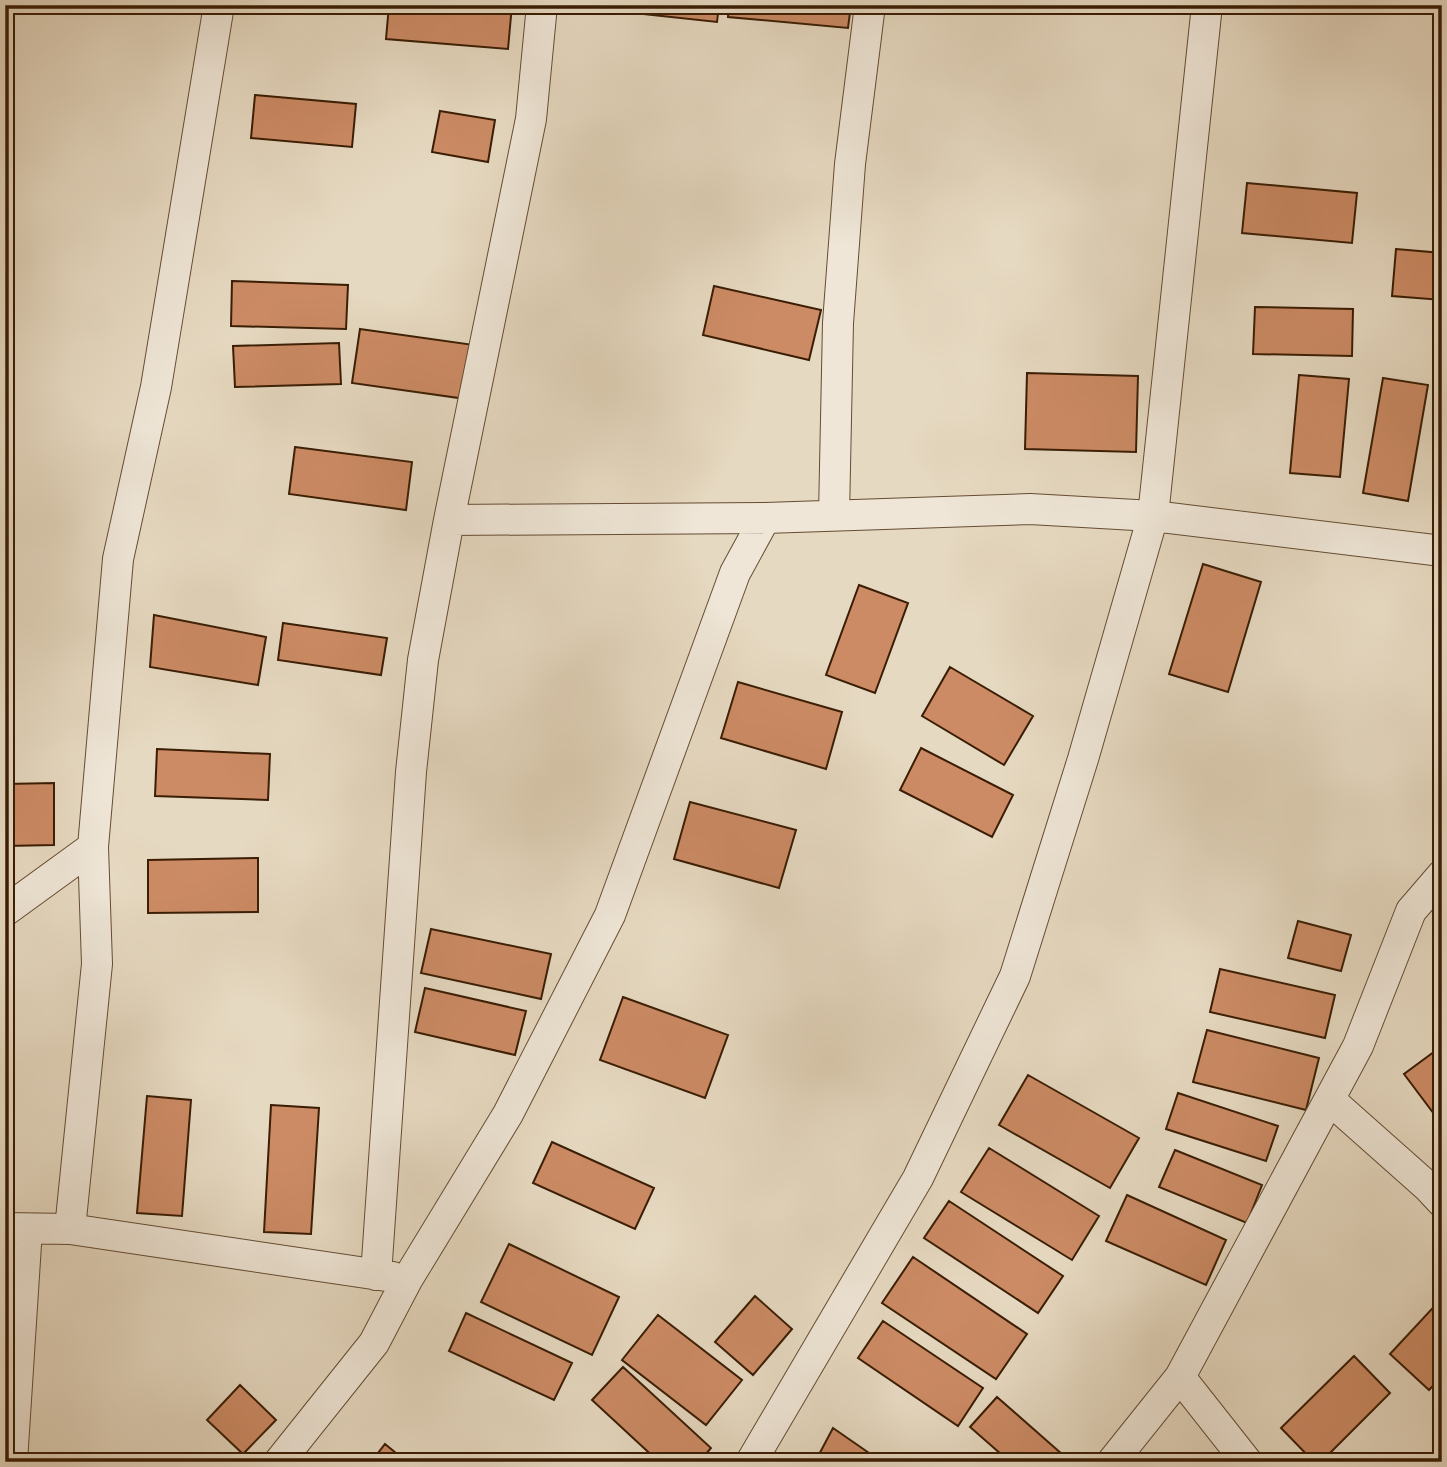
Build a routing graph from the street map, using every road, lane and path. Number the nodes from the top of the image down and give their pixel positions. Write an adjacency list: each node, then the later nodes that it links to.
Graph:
1 (219, 5): 10 (street)
2 (542, 5): 8 (street)
3 (870, 5): 5 (street)
4 (1207, 5): 6 (street)
5 (834, 515): 6 (street); 7 (street)
6 (1153, 516): 9 (street); 22 (street)
7 (765, 518): 8 (street); 18 (street)
8 (449, 520): 17 (street)
9 (1442, 551)
10 (93, 846): 12 (street); 16 (street)
11 (1442, 874): 13 (street)
12 (5, 911)
13 (1330, 1100): 14 (street); 19 (street)
14 (1442, 1202)
15 (16, 1228): 16 (street); 20 (street)
16 (70, 1229): 17 (street)
17 (376, 1275): 18 (street)
18 (407, 1280): 21 (street)
19 (1180, 1377): 23 (street); 24 (street)
20 (12, 1462)
21 (279, 1462)
22 (751, 1462)
23 (1112, 1462)
24 (1247, 1462)

